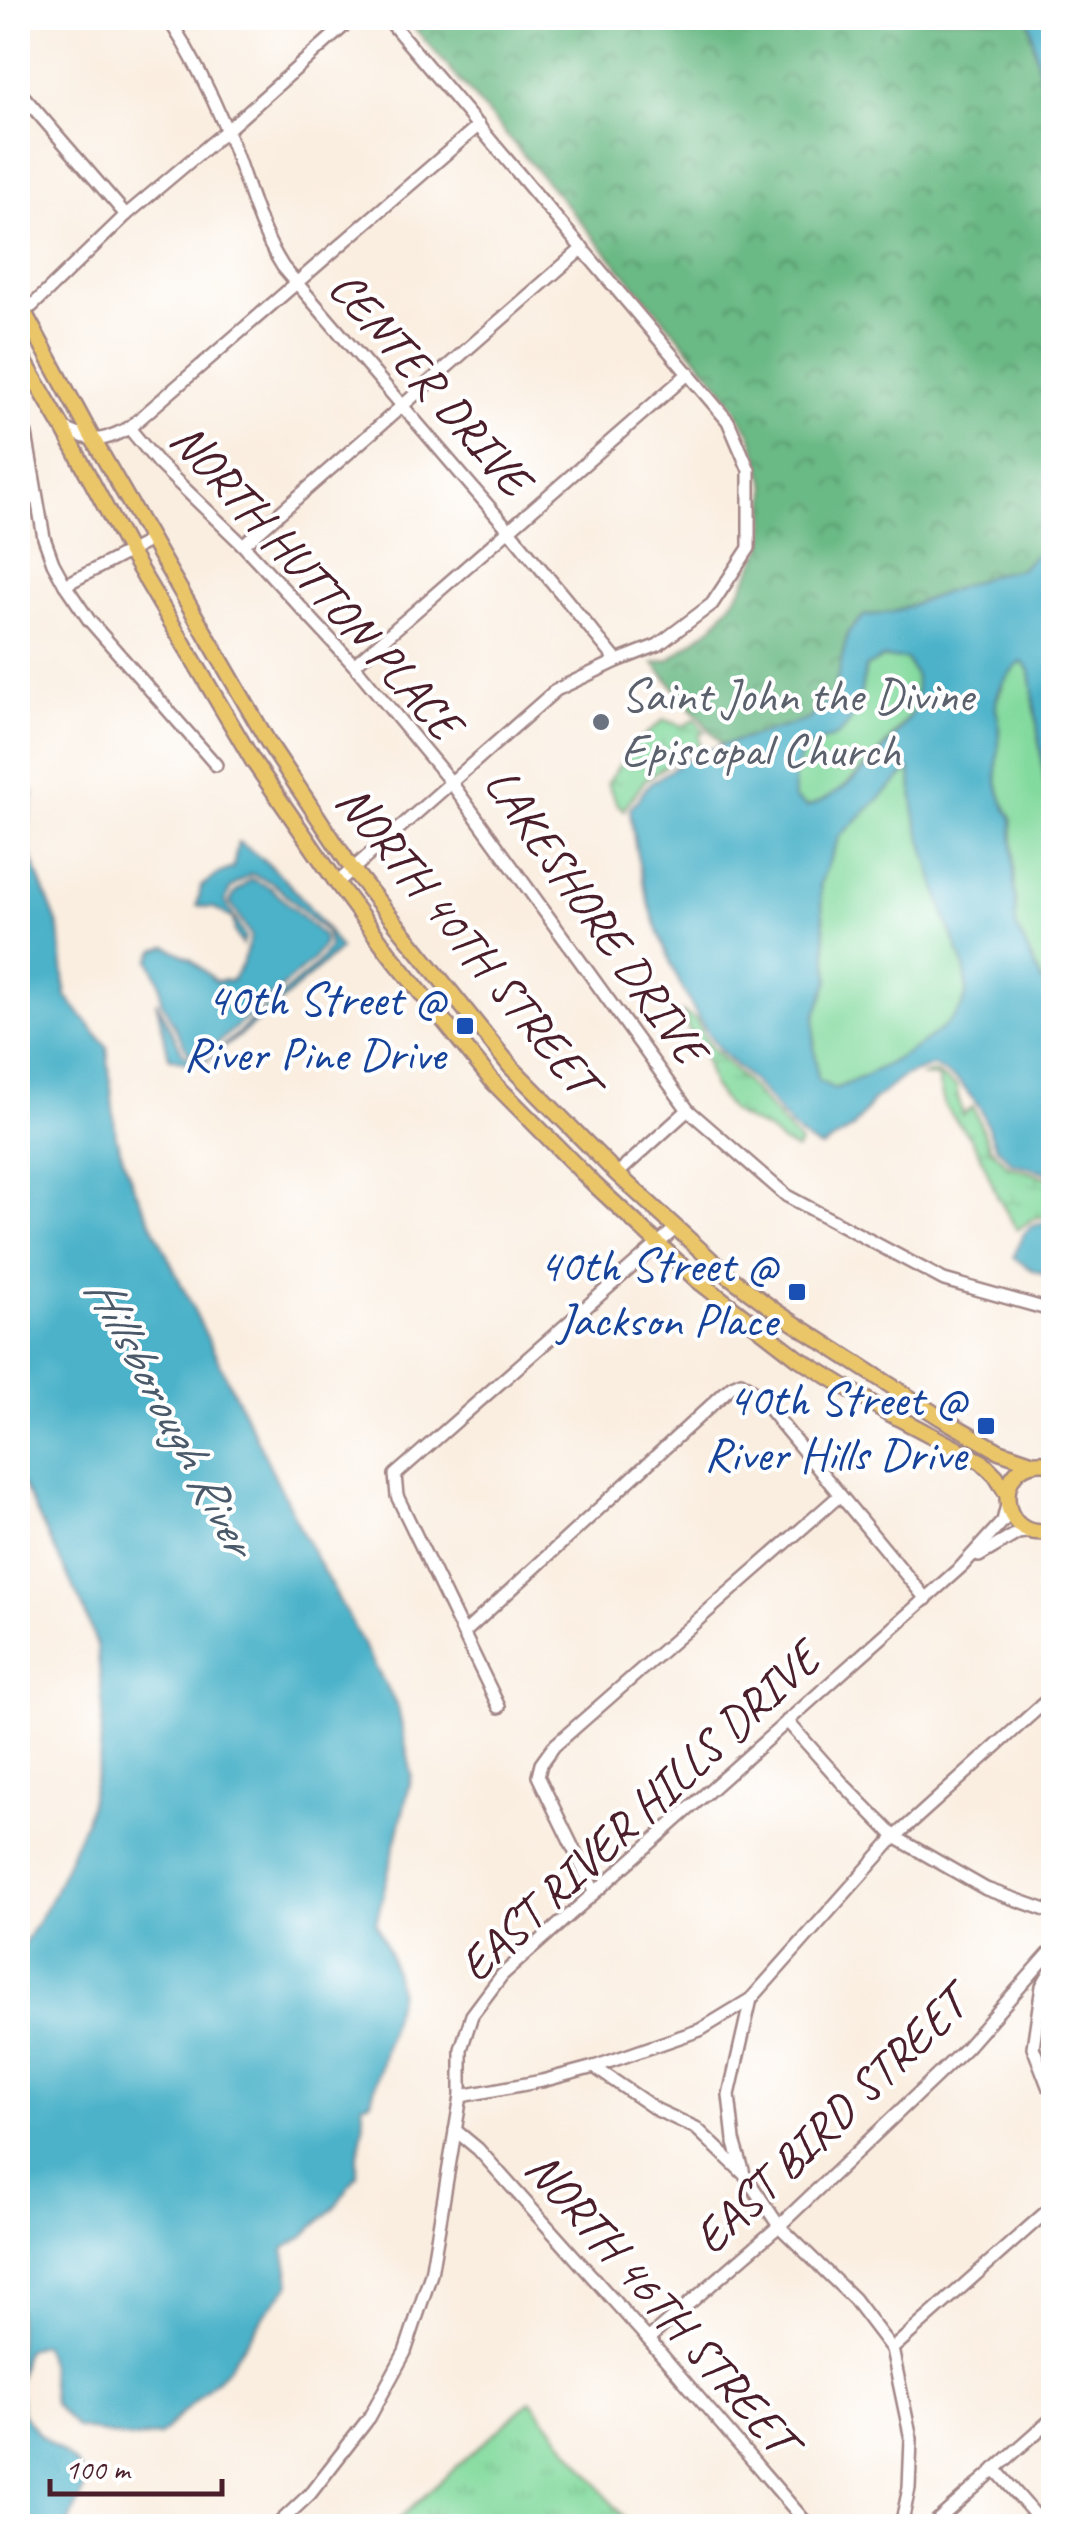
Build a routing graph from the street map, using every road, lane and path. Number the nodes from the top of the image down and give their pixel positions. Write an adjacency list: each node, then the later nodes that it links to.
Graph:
1 (168, 18): 6 (street, CENTER DRIVE)
2 (353, 18): 6 (street)
3 (387, 18): 5 (street, LAKESHORE DRIVE)
4 (18, 90): 7 (street)
5 (479, 126): 8 (street, LAKESHORE DRIVE); 9 (street)
6 (227, 130): 7 (street); 9 (street, CENTER DRIVE)
7 (126, 215): 10 (street)
8 (583, 248): 12 (street, LAKESHORE DRIVE); 13 (street)
9 (298, 284): 13 (street, CENTER DRIVE); 15 (street)
10 (20, 306): 17 (main road, NORTH 40TH STREET)
11 (18, 350): 14 (main road, NORTH 40TH STREET)
12 (689, 374): 18 (street); 23 (street, LAKESHORE DRIVE)
13 (402, 406): 18 (street, CENTER DRIVE); 20 (street)
14 (63, 428): 17 (street); 21 (main road, NORTH 40TH STREET)
15 (129, 428): 17 (street); 20 (street, NORTH HUTTON PLACE)
16 (26, 434): 22 (street)
17 (94, 441): 19 (main road, NORTH 40TH STREET)
18 (509, 530): 23 (street, CENTER DRIVE); 24 (street)
19 (152, 540): 21 (street); 27 (main road, NORTH 40TH STREET)
20 (243, 545): 24 (street, NORTH HUTTON PLACE)
21 (129, 551): 22 (street); 28 (main road, NORTH 40TH STREET)
22 (65, 585): 25 (street)
23 (617, 661): 26 (street, LAKESHORE DRIVE)
24 (354, 665): 26 (street, NORTH HUTTON PLACE)
25 (216, 765)
26 (450, 781): 27 (street); 31 (street, LAKESHORE DRIVE)
27 (353, 870): 28 (street); 29 (main road, NORTH 40TH STREET)
28 (337, 883): 30 (main road, NORTH 40TH STREET)
29 (512, 1068): 30 (main road); 32 (main road, NORTH 40TH STREET)
30 (493, 1082): 34 (main road, NORTH 40TH STREET)
31 (688, 1110): 32 (street); 35 (street, LAKESHORE DRIVE)
32 (617, 1174): 33 (main road, NORTH 40TH STREET)
33 (676, 1228): 34 (street); 36 (main road, NORTH 40TH STREET)
34 (657, 1243): 39 (main road, NORTH 40TH STREET); 43 (street)
35 (1054, 1310)
36 (1034, 1463): 37 (main road, NORTH 40TH STREET); 39 (main road)
37 (1054, 1464)
38 (839, 1496): 42 (street); 43 (street); 48 (street)
39 (1007, 1499): 40 (main road, NORTH 40TH STREET); 41 (street, EAST RIVER HILLS DRIVE)
40 (1046, 1532): 41 (street, EAST RIVER HILLS DRIVE)
41 (962, 1566): 42 (street, EAST RIVER HILLS DRIVE)
42 (926, 1599): 46 (street, EAST RIVER HILLS DRIVE)
43 (464, 1634): 45 (street)
44 (1054, 1694): 47 (street)
45 (500, 1707)
46 (787, 1721): 47 (street); 48 (street, EAST RIVER HILLS DRIVE)
47 (896, 1838): 49 (street); 52 (street)
48 (594, 1891): 55 (street, EAST RIVER HILLS DRIVE)
49 (1054, 1913)
50 (1054, 1948): 59 (street, EAST BIRD STREET)
51 (1054, 1965): 54 (street)
52 (751, 1999): 53 (street); 57 (street)
53 (594, 2067): 55 (street); 57 (street)
54 (1054, 2090)
55 (461, 2096): 56 (street, EAST RIVER HILLS DRIVE)
56 (455, 2130): 60 (street, NORTH 46TH STREET); 64 (street, EAST RIVER HILLS DRIVE)
57 (744, 2174): 59 (street)
58 (1054, 2204): 61 (street)
59 (779, 2226): 60 (street, EAST BIRD STREET); 61 (street)
60 (648, 2339): 65 (street, NORTH 46TH STREET)
61 (892, 2349): 66 (street)
62 (1054, 2417): 63 (street)
63 (995, 2469): 67 (street); 68 (street)
64 (276, 2526)
65 (809, 2526)
66 (901, 2526)
67 (931, 2526)
68 (1045, 2526)

